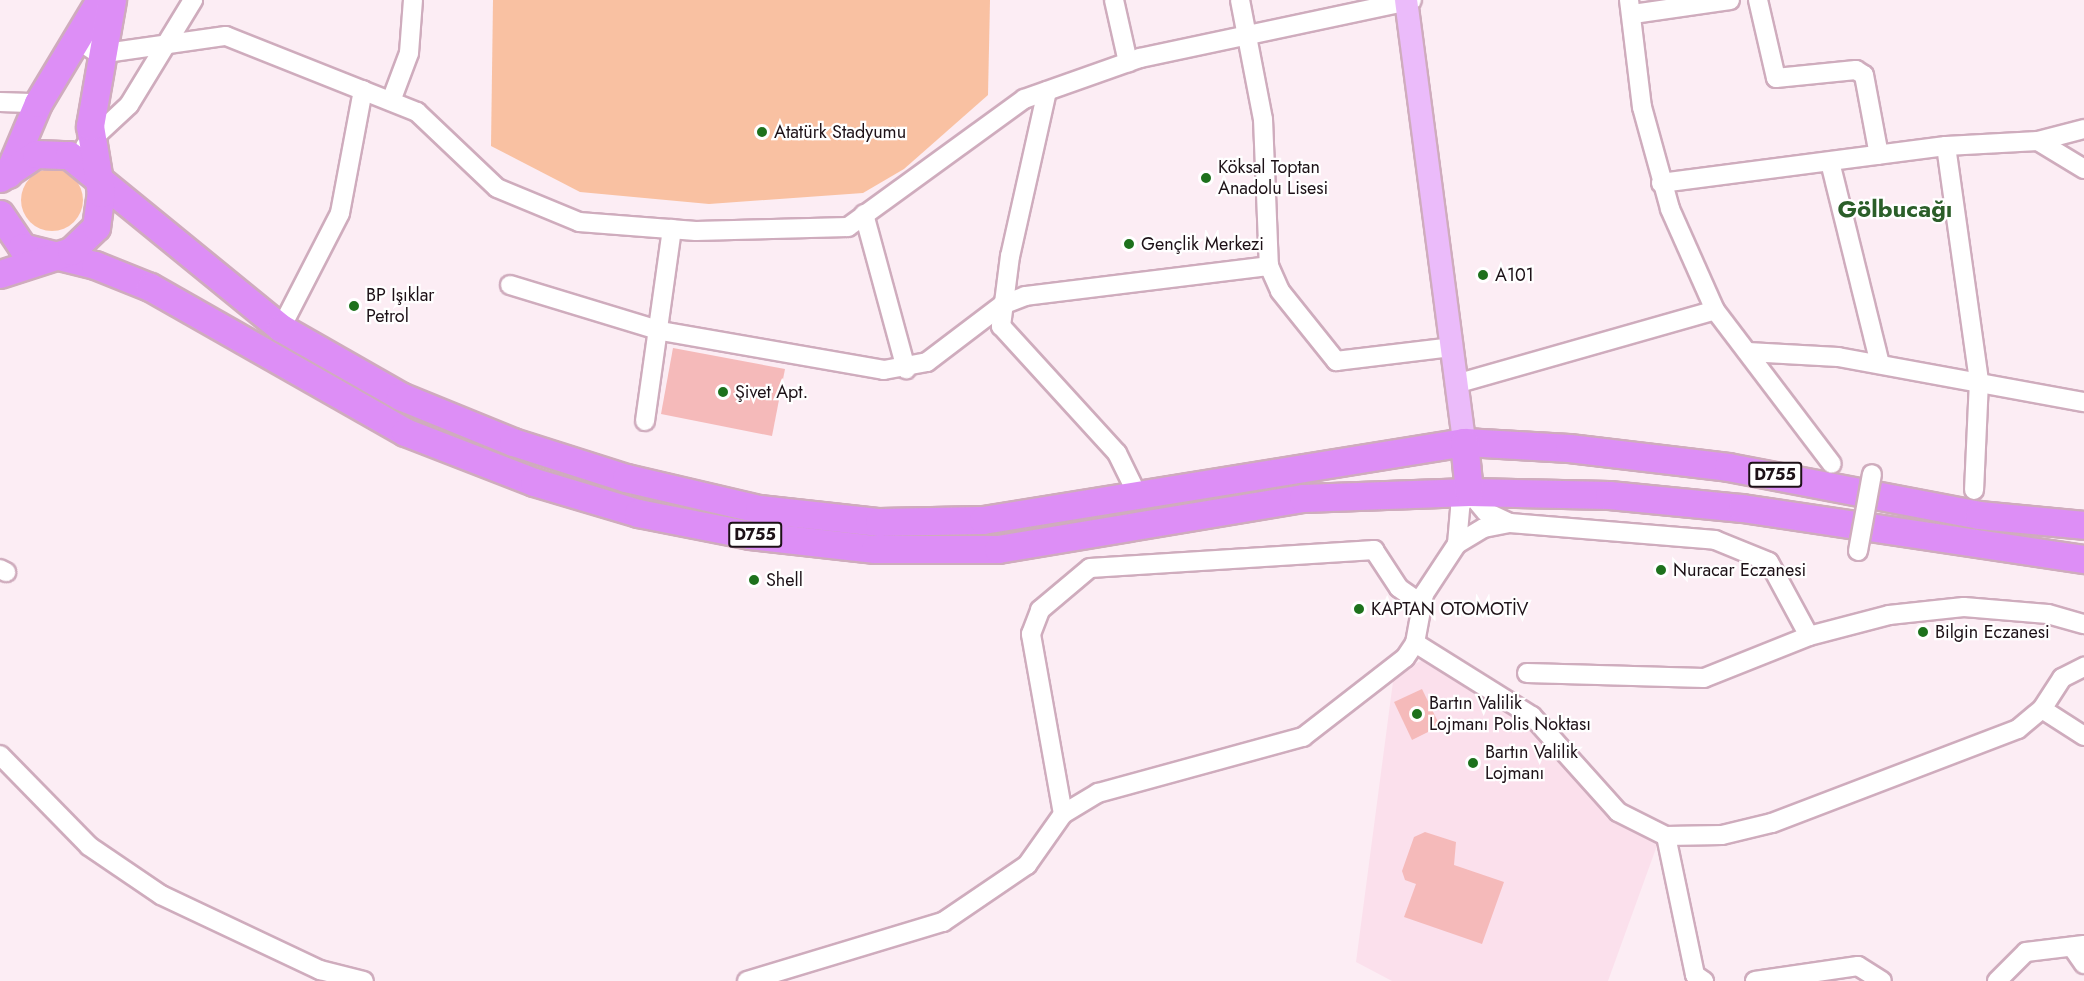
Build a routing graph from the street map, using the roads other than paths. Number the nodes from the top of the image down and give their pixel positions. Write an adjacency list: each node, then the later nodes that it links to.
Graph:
1 (100, 0): 13 (highway)
2 (112, 0): 13 (highway)
3 (193, 0): 12 (street)
4 (413, 0): 17 (street)
5 (1114, 0): 14 (street)
6 (1240, 0): 11 (street)
7 (1408, 0): 11 (street); 41 (main road)
8 (1730, 0): 10 (street)
9 (1758, 0): 24 (street)
10 (1631, 7): 29 (street)
11 (1247, 36): 14 (street); 34 (street)
12 (168, 40): 13 (street); 15 (street); 23 (street)
13 (101, 41): 19 (highway); 23 (highway)
14 (1128, 62): 16 (street)
15 (363, 90): 17 (street); 39 (street)
16 (1047, 91): 31 (street); 37 (street)
17 (391, 101): 32 (street)
18 (0, 102): 19 (street)
19 (38, 103): 28 (highway)
20 (2084, 129): 21 (street)
21 (2038, 141): 22 (street); 26 (street)
22 (1946, 146): 24 (street); 45 (street)
23 (79, 149): 27 (highway); 28 (highway)
24 (1879, 155): 25 (street)
25 (1830, 162): 29 (street); 43 (street)
26 (2084, 170)
27 (94, 177): 33 (highway); 39 (highway, D755)
28 (3, 181)
29 (1661, 183): 38 (street)
30 (0, 214): 33 (highway)
31 (864, 214): 32 (street); 44 (street)
32 (672, 229): 40 (street)
33 (55, 255): 35 (highway); 53 (highway, D755)
34 (1269, 266): 37 (street); 41 (street)
35 (0, 273)
36 (510, 285): 40 (street)
37 (1002, 305): 44 (street); 54 (street)
38 (1715, 310): 42 (street); 46 (street)
39 (281, 328): 54 (highway, D755)
40 (660, 332): 44 (street); 48 (street)
41 (1451, 347): 46 (main road)
42 (1748, 352): 43 (street); 50 (street)
43 (1880, 364): 45 (street)
44 (906, 369)
45 (1979, 381): 47 (street); 52 (street)
46 (1456, 384): 49 (main road)
47 (2084, 402)
48 (645, 421)
49 (1464, 442): 53 (highway); 54 (highway, D755); 56 (highway, D755)
50 (1832, 464)
51 (1872, 474): 58 (street, bridge)
52 (1974, 490)
53 (1469, 492): 55 (street); 57 (street); 59 (highway, D755)
54 (1139, 498)
55 (1510, 523): 57 (street); 62 (street)
56 (2084, 525)
57 (1457, 544): 60 (street)
58 (1858, 551)
59 (2084, 559)
60 (1422, 604): 63 (street); 69 (street)
61 (2084, 624): 62 (street)
62 (1809, 636): 65 (street)
63 (1414, 643): 69 (street); 70 (street)
64 (2084, 667): 66 (street)
65 (1527, 673)
66 (2042, 709): 67 (street); 70 (street)
67 (2084, 736)
68 (0, 755): 73 (street)
69 (1063, 814): 74 (street)
70 (1666, 836): 75 (street)
71 (2078, 946): 72 (street); 78 (street)
72 (2084, 964)
73 (364, 981)
74 (747, 981)
75 (1704, 981)
76 (1755, 981): 77 (street)
77 (1881, 981)
78 (1997, 981)

